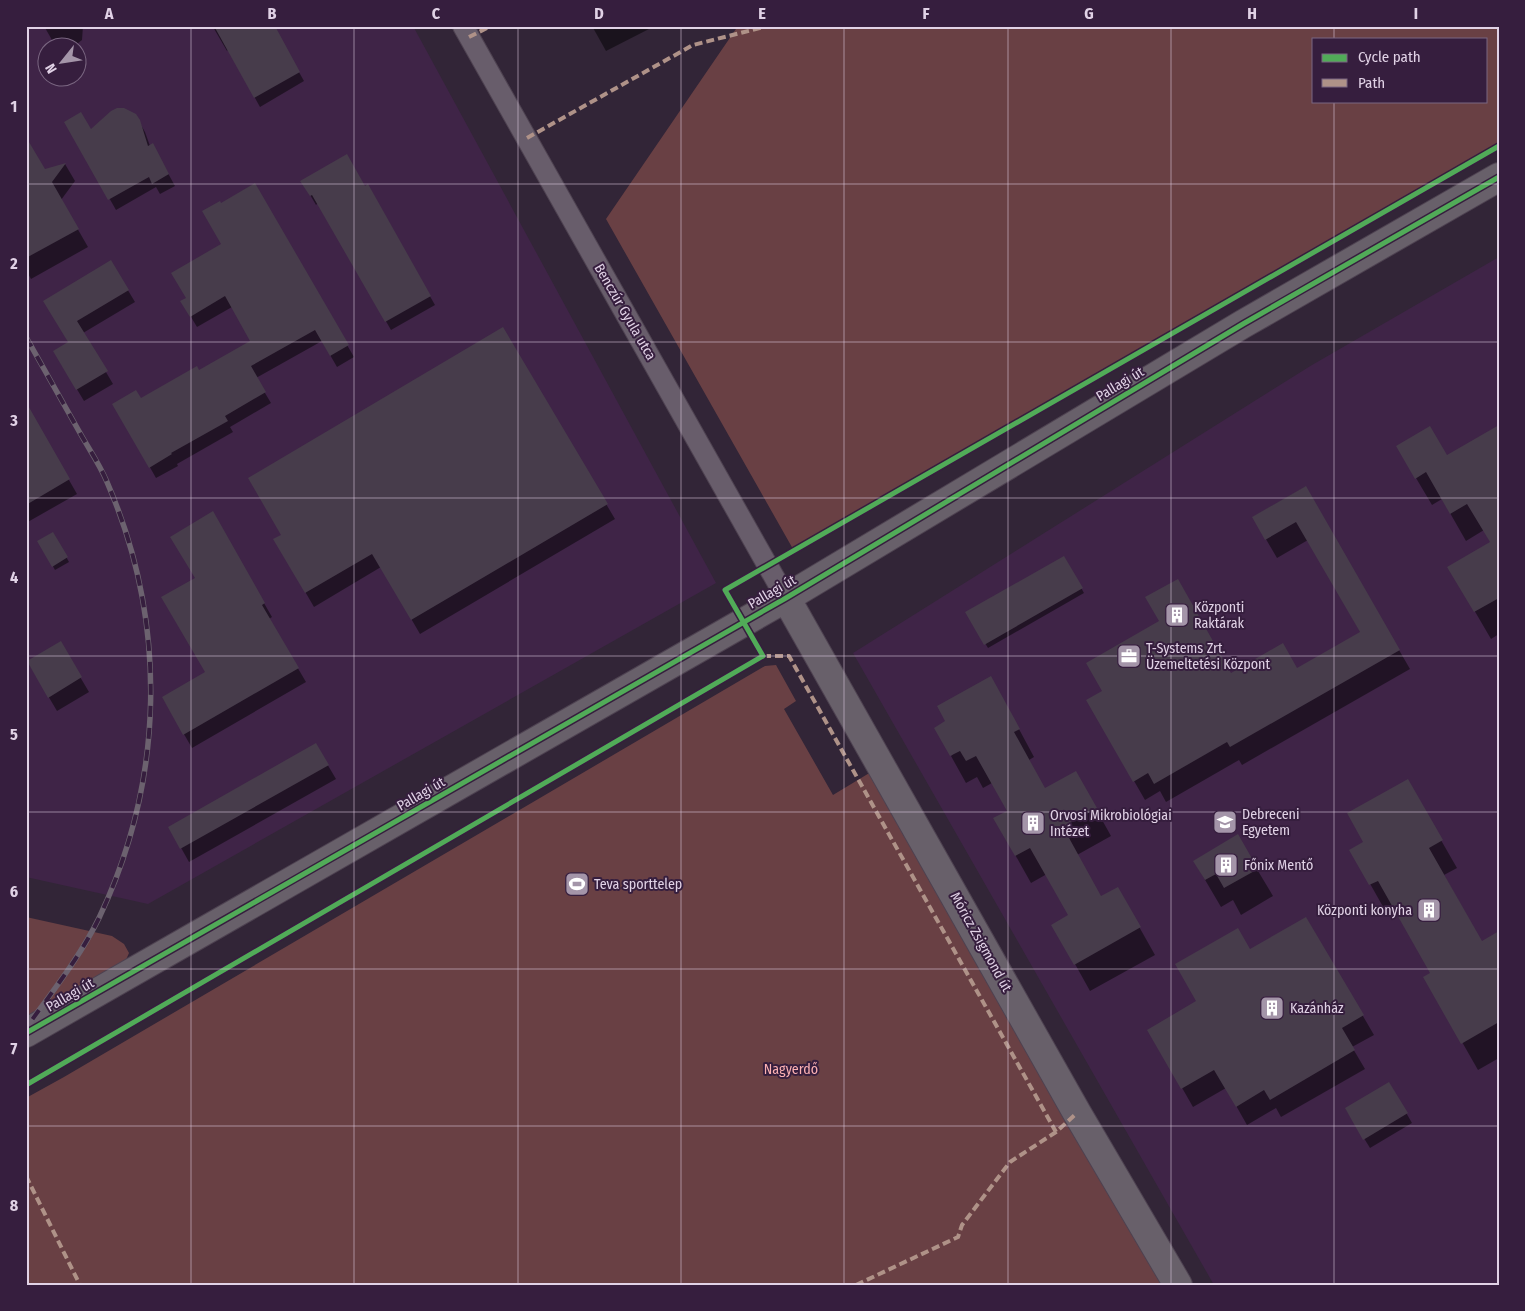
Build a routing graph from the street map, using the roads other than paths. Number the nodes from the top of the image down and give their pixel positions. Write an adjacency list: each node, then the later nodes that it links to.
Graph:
1 (463, 26): 3 (street, Benczúr Gyula utca)
2 (1499, 177): 3 (street, Pallagi út)
3 (786, 598): 4 (street, Pallagi út); 5 (street, Móricz Zsigmond út)
4 (26, 1033)
5 (1178, 1285)

